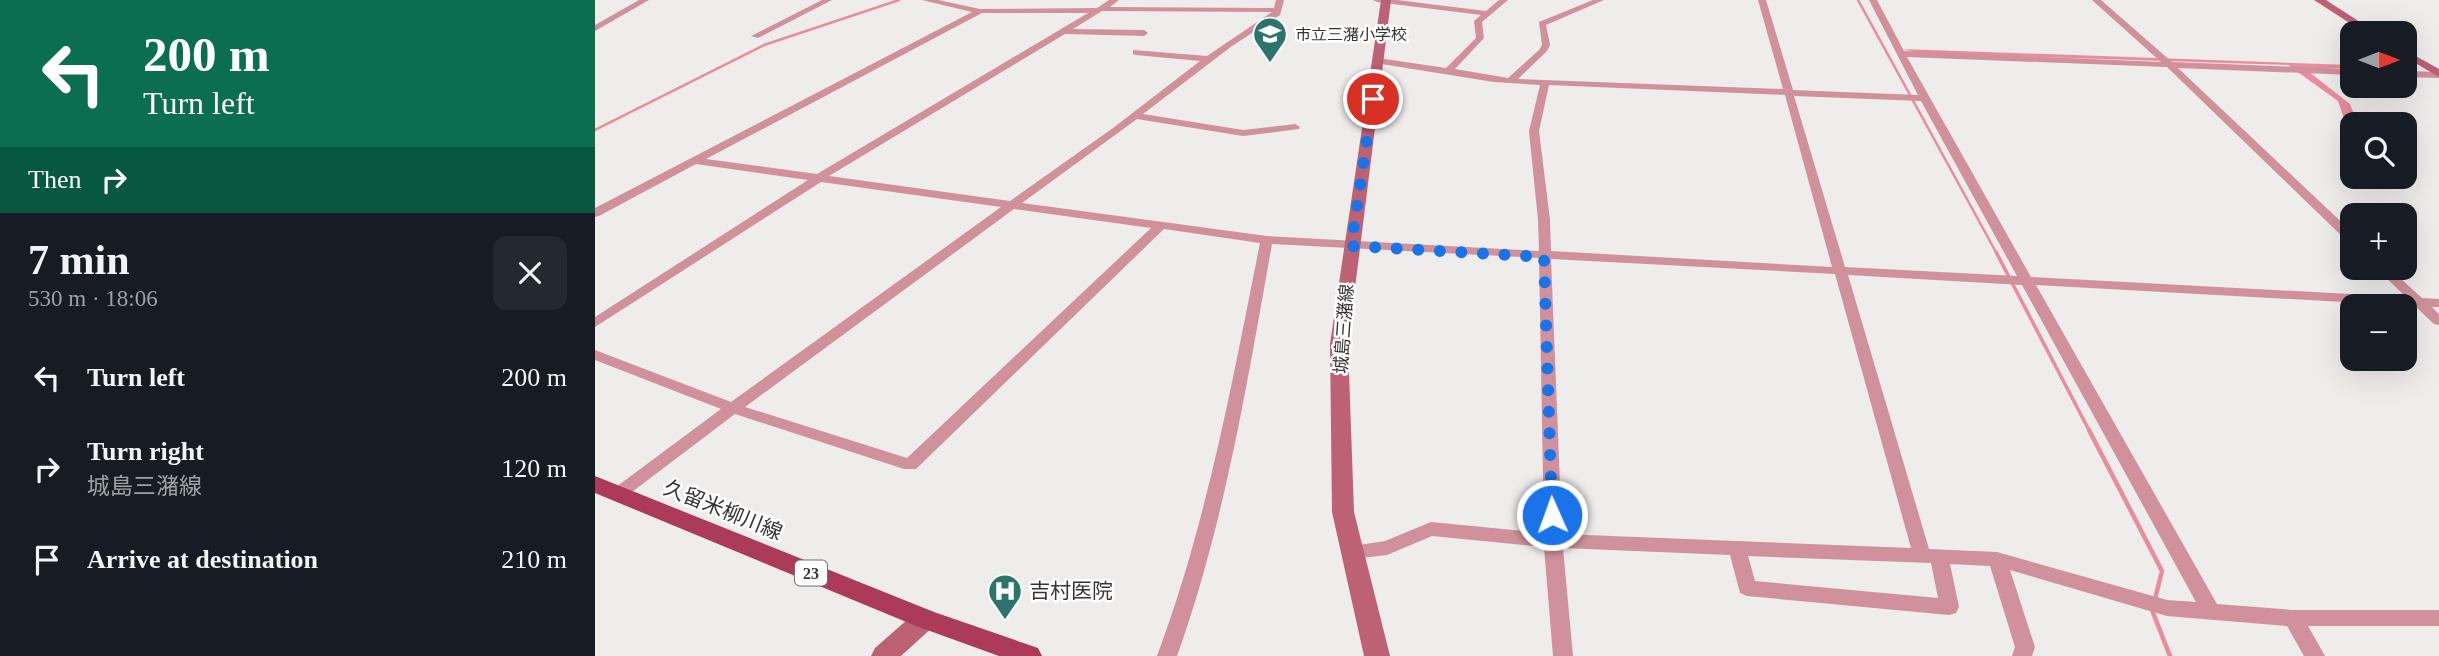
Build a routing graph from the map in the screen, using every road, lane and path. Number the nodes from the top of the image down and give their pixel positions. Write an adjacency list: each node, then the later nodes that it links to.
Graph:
1 (645, 0): 20 (street)
2 (828, 0): 23 (street)
3 (926, 0): 16 (street)
4 (1052, 0): 17 (street)
5 (1115, 0): 15 (street)
6 (1504, 0): 18 (street)
7 (1600, 0): 34 (street)
8 (1762, 0): 36 (street)
9 (1873, 0): 24 (street)
10 (2096, 0): 29 (street)
11 (2319, 0): 19 (main road)
12 (1383, 1): 13 (street); 28 (main road, 城島三潴線)
13 (1408, 1): 18 (street)
14 (1279, 5): 15 (street); 26 (street)
15 (1101, 9): 17 (street); 21 (street)
16 (980, 11): 17 (street); 40 (street)
17 (1040, 11)
18 (1486, 13): 30 (street)
19 (2353, 21)
20 (595, 28)
21 (1064, 31): 22 (street); 41 (street)
22 (1145, 33)
23 (755, 36)
24 (1900, 51): 29 (street); 37 (street)
25 (1136, 52): 26 (street)
26 (1206, 59): 38 (street)
27 (2417, 60): 33 (main road)
28 (1378, 61): 30 (street); 47 (main road, 城島三潴線)
29 (2167, 64): 31 (street); 45 (street)
30 (1449, 70): 34 (street)
31 (2340, 71)
32 (2417, 74): 33 (street)
33 (2439, 75)
34 (1510, 81): 35 (street)
35 (1545, 83): 36 (street); 48 (street)
36 (1789, 92): 37 (street); 49 (street)
37 (1924, 98): 51 (street)
38 (1136, 116): 39 (street); 42 (street)
39 (1294, 127)
40 (696, 161): 41 (street); 43 (street)
41 (820, 177): 42 (street); 55 (street)
42 (1011, 205): 44 (street); 57 (street)
43 (595, 213)
44 (1160, 226): 46 (street); 57 (street)
45 (2340, 228)
46 (1267, 240): 47 (street); 71 (street)
47 (1351, 246): 48 (street); 62 (main road, 城島三潴線)
48 (1544, 257): 49 (street); 60 (street)
49 (1840, 273): 51 (street); 63 (street)
50 (2395, 280): 52 (street)
51 (2029, 283): 52 (street); 65 (street)
52 (2419, 303): 53 (street); 54 (street)
53 (2439, 303)
54 (2439, 321)
55 (595, 323)
56 (595, 355): 57 (street)
57 (732, 408): 59 (street)
58 (595, 484): 59 (main road, 久留米柳川線 / 23)
59 (618, 494): 68 (main road, 久留米柳川線 / 23)
60 (1553, 541): 61 (street); 62 (street); 73 (street)
61 (1737, 548): 63 (street); 63 (street)
62 (1352, 552): 72 (main road, 城島三潴線)
63 (1931, 555): 64 (street)
64 (1997, 559): 65 (street); 74 (street)
65 (2211, 611): 66 (street)
66 (2293, 618): 67 (street); 75 (street)
67 (2439, 618)
68 (925, 619): 69 (main road, 久留米柳川線 / 23); 70 (main road)
69 (1017, 654)
70 (884, 656)
71 (1167, 656)
72 (1377, 656)
73 (1563, 656)
74 (2022, 656)
75 (2315, 656)

